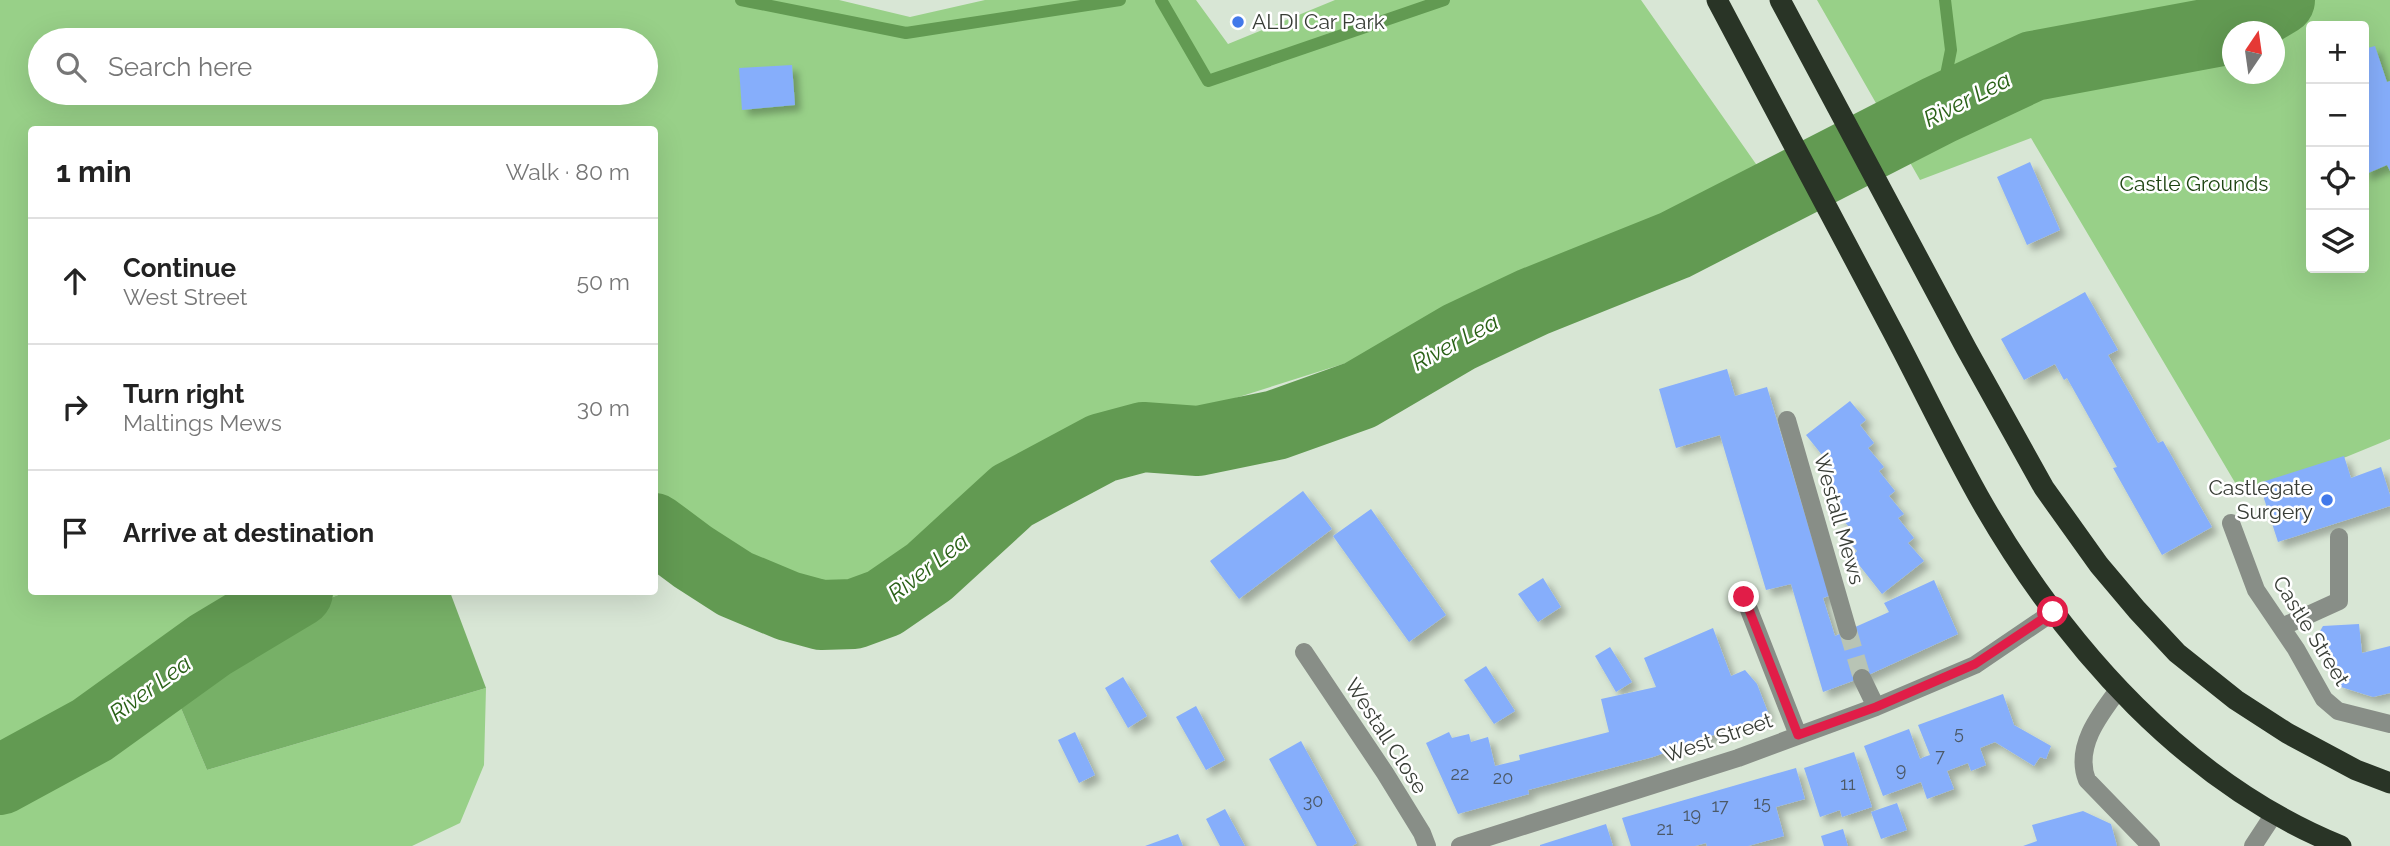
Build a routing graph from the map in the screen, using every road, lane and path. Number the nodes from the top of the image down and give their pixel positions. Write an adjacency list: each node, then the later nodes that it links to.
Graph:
1 (1717, 0): 7 (highway)
2 (1780, 0): 16 (highway)
3 (1787, 420): 9 (street, Westall Mews)
4 (2231, 523): 8 (street, Castle Street)
5 (2339, 537): 8 (street)
6 (1744, 597): 15 (street)
7 (2053, 612): 12 (highway); 13 (street, West Street)
8 (2282, 627): 14 (street, Castle Street)
9 (1848, 631)
10 (1304, 652): 18 (street, Westall Close)
11 (1862, 678): 13 (street)
12 (2119, 688): 17 (highway); 20 (street)
13 (1876, 707): 15 (street, West Street)
14 (2390, 724)
15 (1798, 735): 19 (street, West Street)
16 (2390, 783)
17 (2274, 814): 21 (street); 22 (highway)
18 (1427, 846)
19 (1460, 846)
20 (2151, 846)
21 (2253, 846)
22 (2341, 846)

